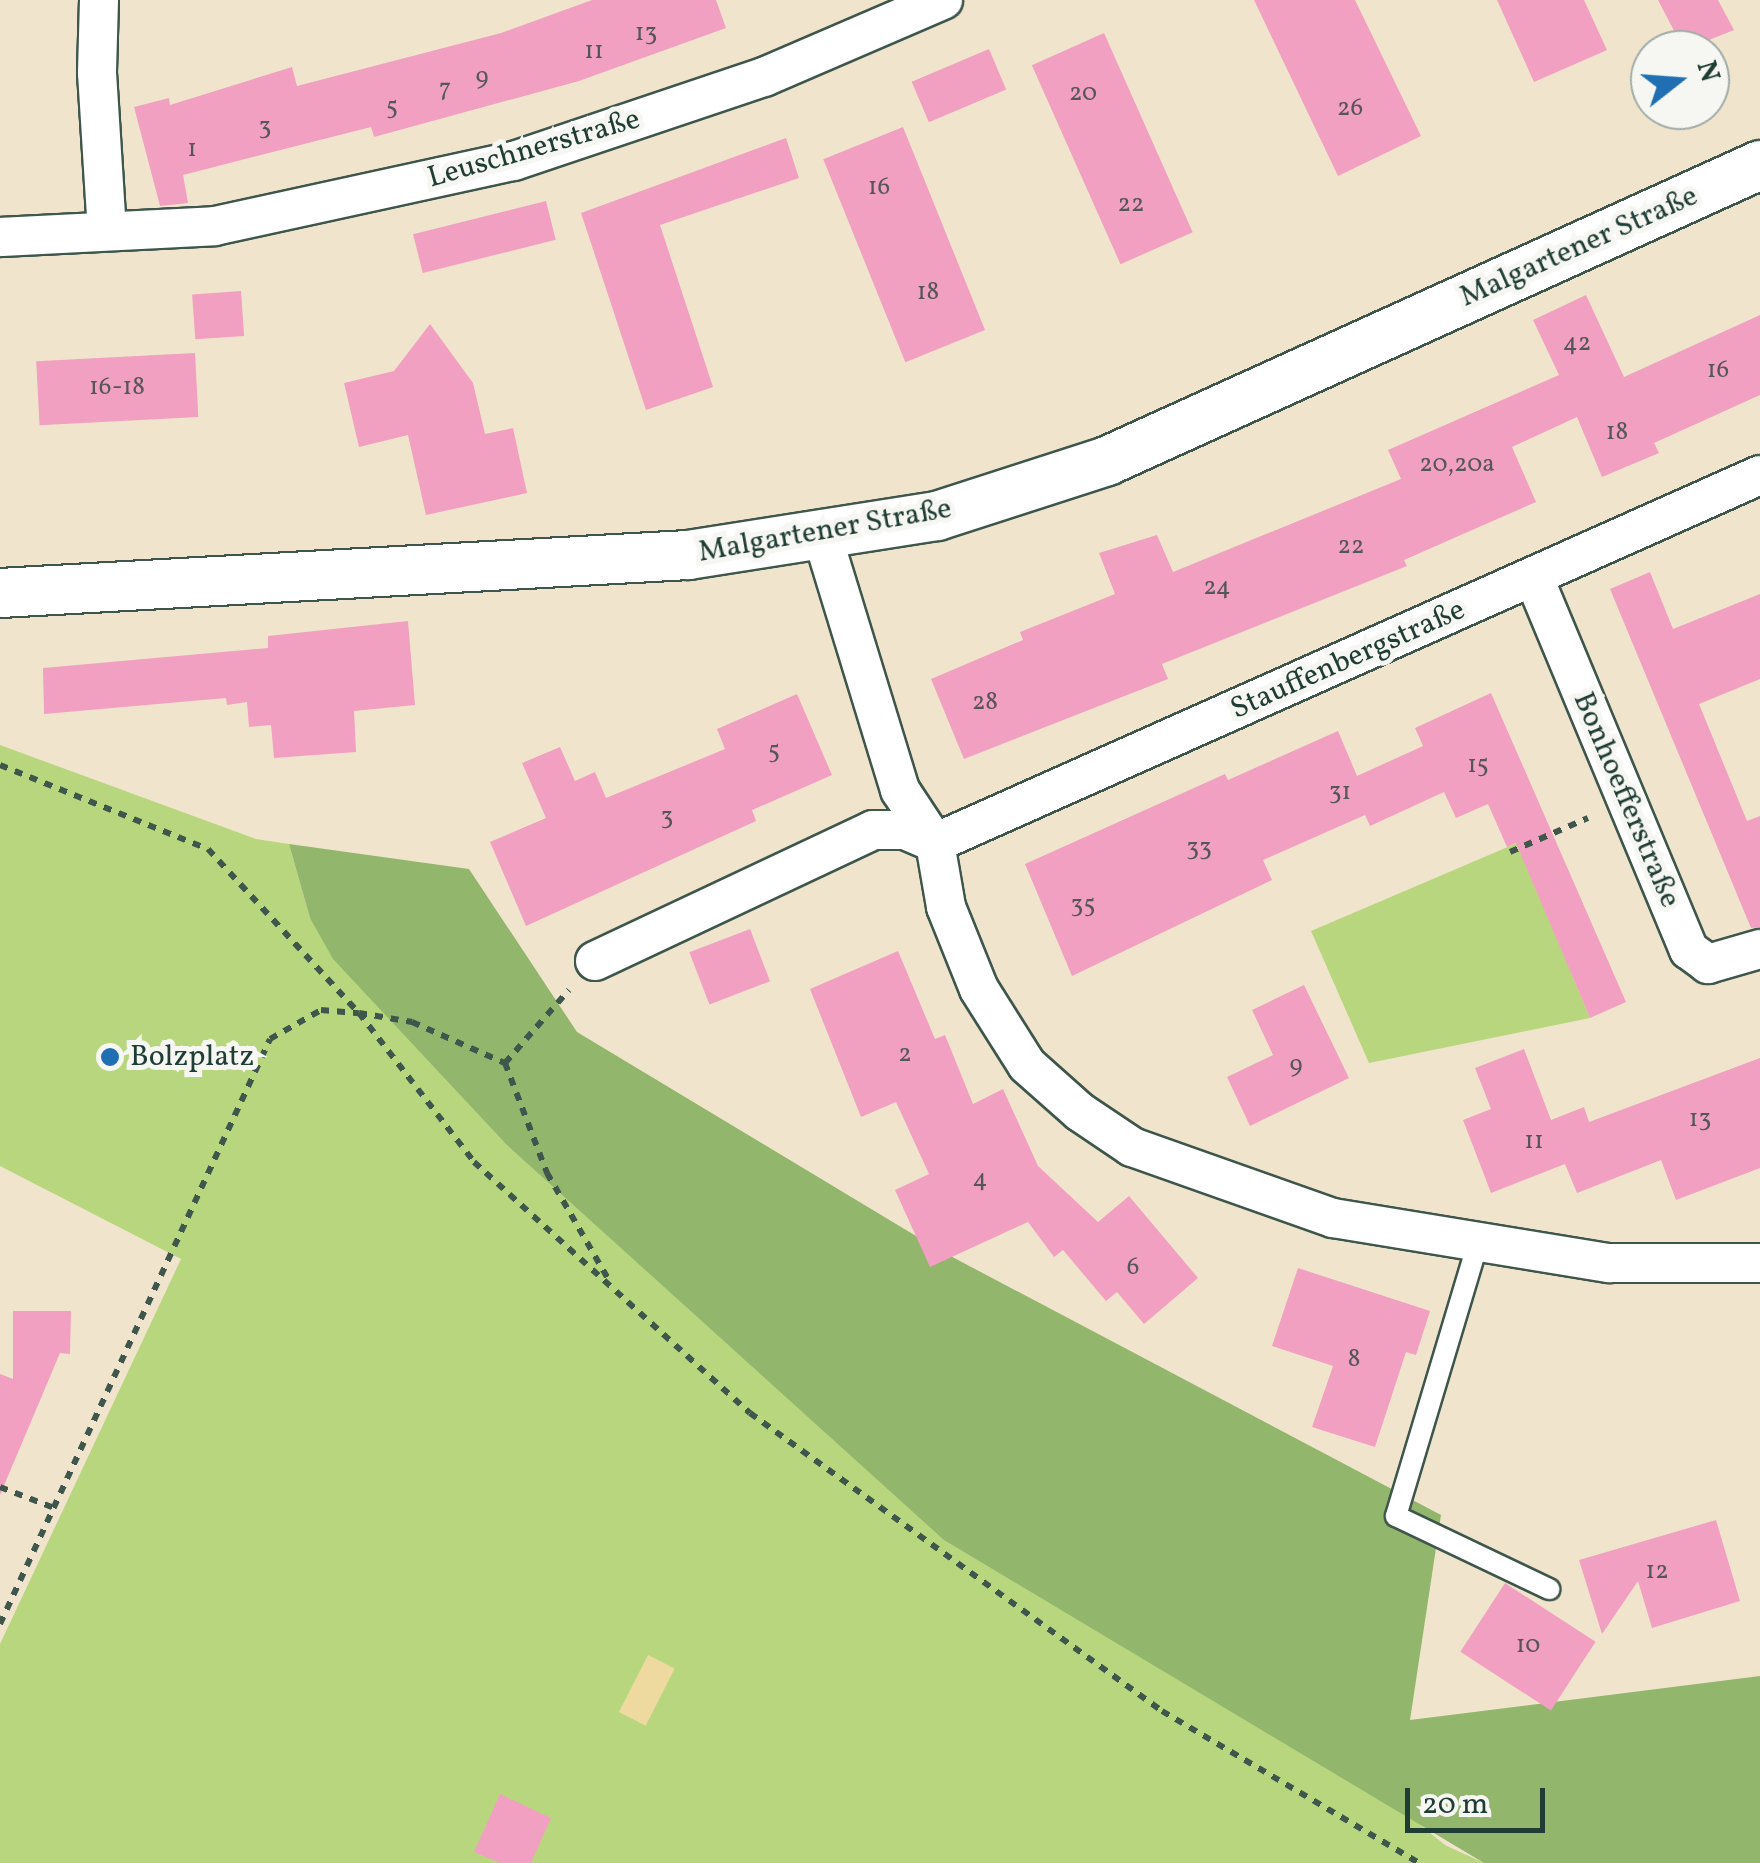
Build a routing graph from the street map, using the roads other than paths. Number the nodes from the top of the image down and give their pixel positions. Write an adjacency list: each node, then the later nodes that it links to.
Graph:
1 (99, 0): 4 (street)
2 (943, 0): 4 (street, Leuschnerstraße)
3 (1760, 165): 7 (street, Malgartener Straße)
4 (107, 232): 5 (street, Leuschnerstraße)
5 (0, 237)
6 (1760, 475): 8 (street, Stauffenbergstraße)
7 (823, 538): 9 (street, Malgartener Straße); 10 (street)
8 (1534, 578): 10 (street, Stauffenbergstraße); 11 (street, Bonhoefferstraße)
9 (0, 593)
10 (935, 843): 12 (street); 13 (street)
11 (1760, 949)
12 (595, 961)
13 (1477, 1246): 14 (street); 15 (lane)
14 (1760, 1263)
15 (1549, 1589)

